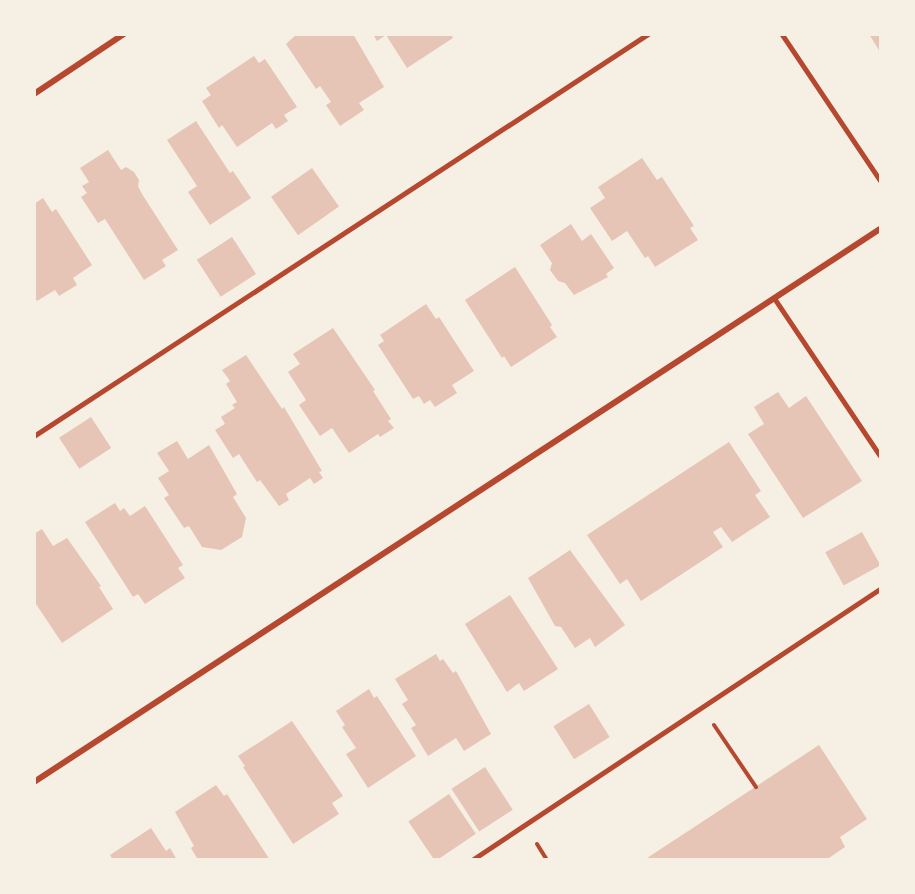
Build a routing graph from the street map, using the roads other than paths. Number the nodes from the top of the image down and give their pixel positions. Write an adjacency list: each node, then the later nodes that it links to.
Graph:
1 (124, 34): 4 (street)
2 (648, 34): 8 (lane)
3 (782, 34): 5 (lane)
4 (34, 94)
5 (880, 180)
6 (880, 230): 7 (street)
7 (775, 299): 9 (lane); 11 (street)
8 (34, 436)
9 (880, 455)
10 (880, 589): 12 (lane)
11 (34, 782)
12 (472, 860)

